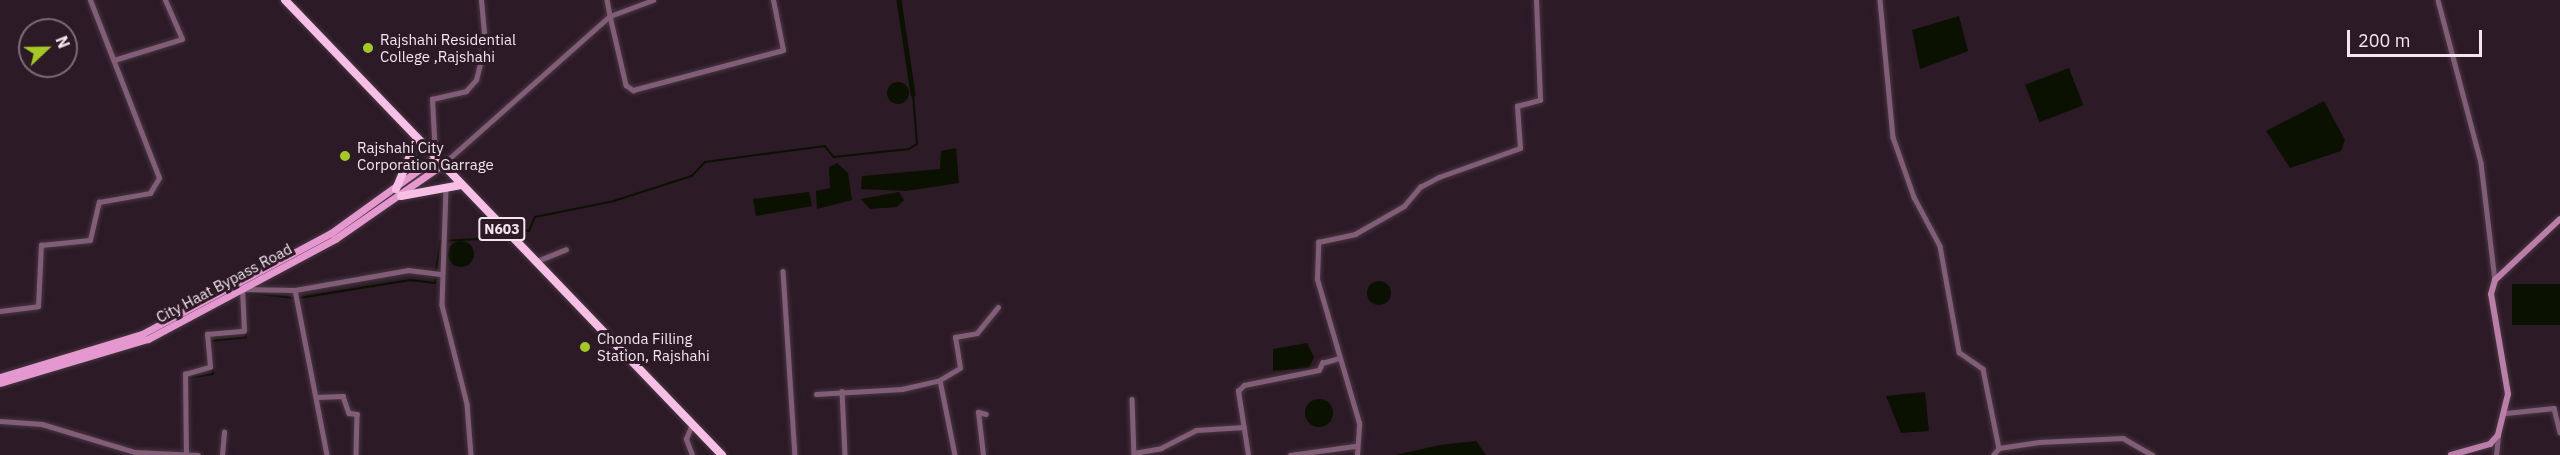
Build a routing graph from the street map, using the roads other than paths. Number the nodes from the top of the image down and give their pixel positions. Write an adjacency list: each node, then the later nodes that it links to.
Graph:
1 (90, 0): 12 (street)
2 (165, 0): 12 (street)
3 (285, 0): 13 (highway, N603)
4 (481, 0): 14 (street)
5 (607, 0): 11 (street)
6 (653, 0): 11 (street)
7 (773, 0): 11 (street)
8 (1536, 0): 29 (street)
9 (1880, 0): 46 (street)
10 (2438, 0): 24 (street)
11 (610, 16): 15 (street)
12 (114, 60): 28 (street)
13 (417, 139): 14 (highway, N603); 18 (highway)
14 (435, 158): 15 (highway, N603); 18 (main road, City Haat Bypass Road)
15 (442, 165): 16 (highway, N603); 18 (main road, City Haat Bypass Road)
16 (461, 185): 17 (highway); 21 (highway, N603)
17 (446, 188): 18 (highway); 23 (street)
18 (399, 193): 25 (main road, City Haat Bypass Road); 30 (main road, City Haat Bypass Road)
19 (2560, 219): 24 (main road)
20 (566, 249): 21 (street)
21 (535, 262): 40 (highway, N603)
22 (783, 271): 56 (street)
23 (442, 274): 26 (street); 53 (street)
24 (2495, 280): 37 (main road)
25 (242, 289): 26 (street); 32 (main road, City Haat Bypass Road); 47 (street)
26 (295, 290): 35 (street)
27 (998, 307): 31 (street)
28 (0, 311)
29 (1339, 358): 41 (street); 45 (street)
30 (0, 377)
31 (940, 380): 33 (street); 58 (street)
32 (0, 383)
33 (842, 392): 34 (street); 57 (street)
34 (816, 394)
35 (316, 397): 51 (street); 52 (street)
36 (1132, 399): 48 (street)
37 (2506, 413): 43 (street); 44 (main road)
38 (986, 414): 59 (street)
39 (0, 422): 47 (street)
40 (692, 424): 54 (street); 55 (highway, N603)
41 (1244, 427): 48 (street); 60 (street)
42 (224, 432): 50 (street)
43 (2560, 432)
44 (2498, 435): 65 (main road); 66 (street)
45 (1356, 446): 61 (street); 62 (street)
46 (2000, 448): 63 (street); 64 (street)
47 (187, 454): 49 (street)
48 (1134, 454)
49 (198, 455)
50 (222, 455)
51 (327, 455)
52 (356, 455)
53 (471, 455)
54 (692, 455)
55 (722, 455)
56 (795, 455)
57 (845, 455)
58 (955, 455)
59 (983, 455)
60 (1248, 455)
61 (1290, 455)
62 (1357, 455)
63 (1994, 455)
64 (2154, 455)
65 (2451, 455)
66 (2496, 455)

